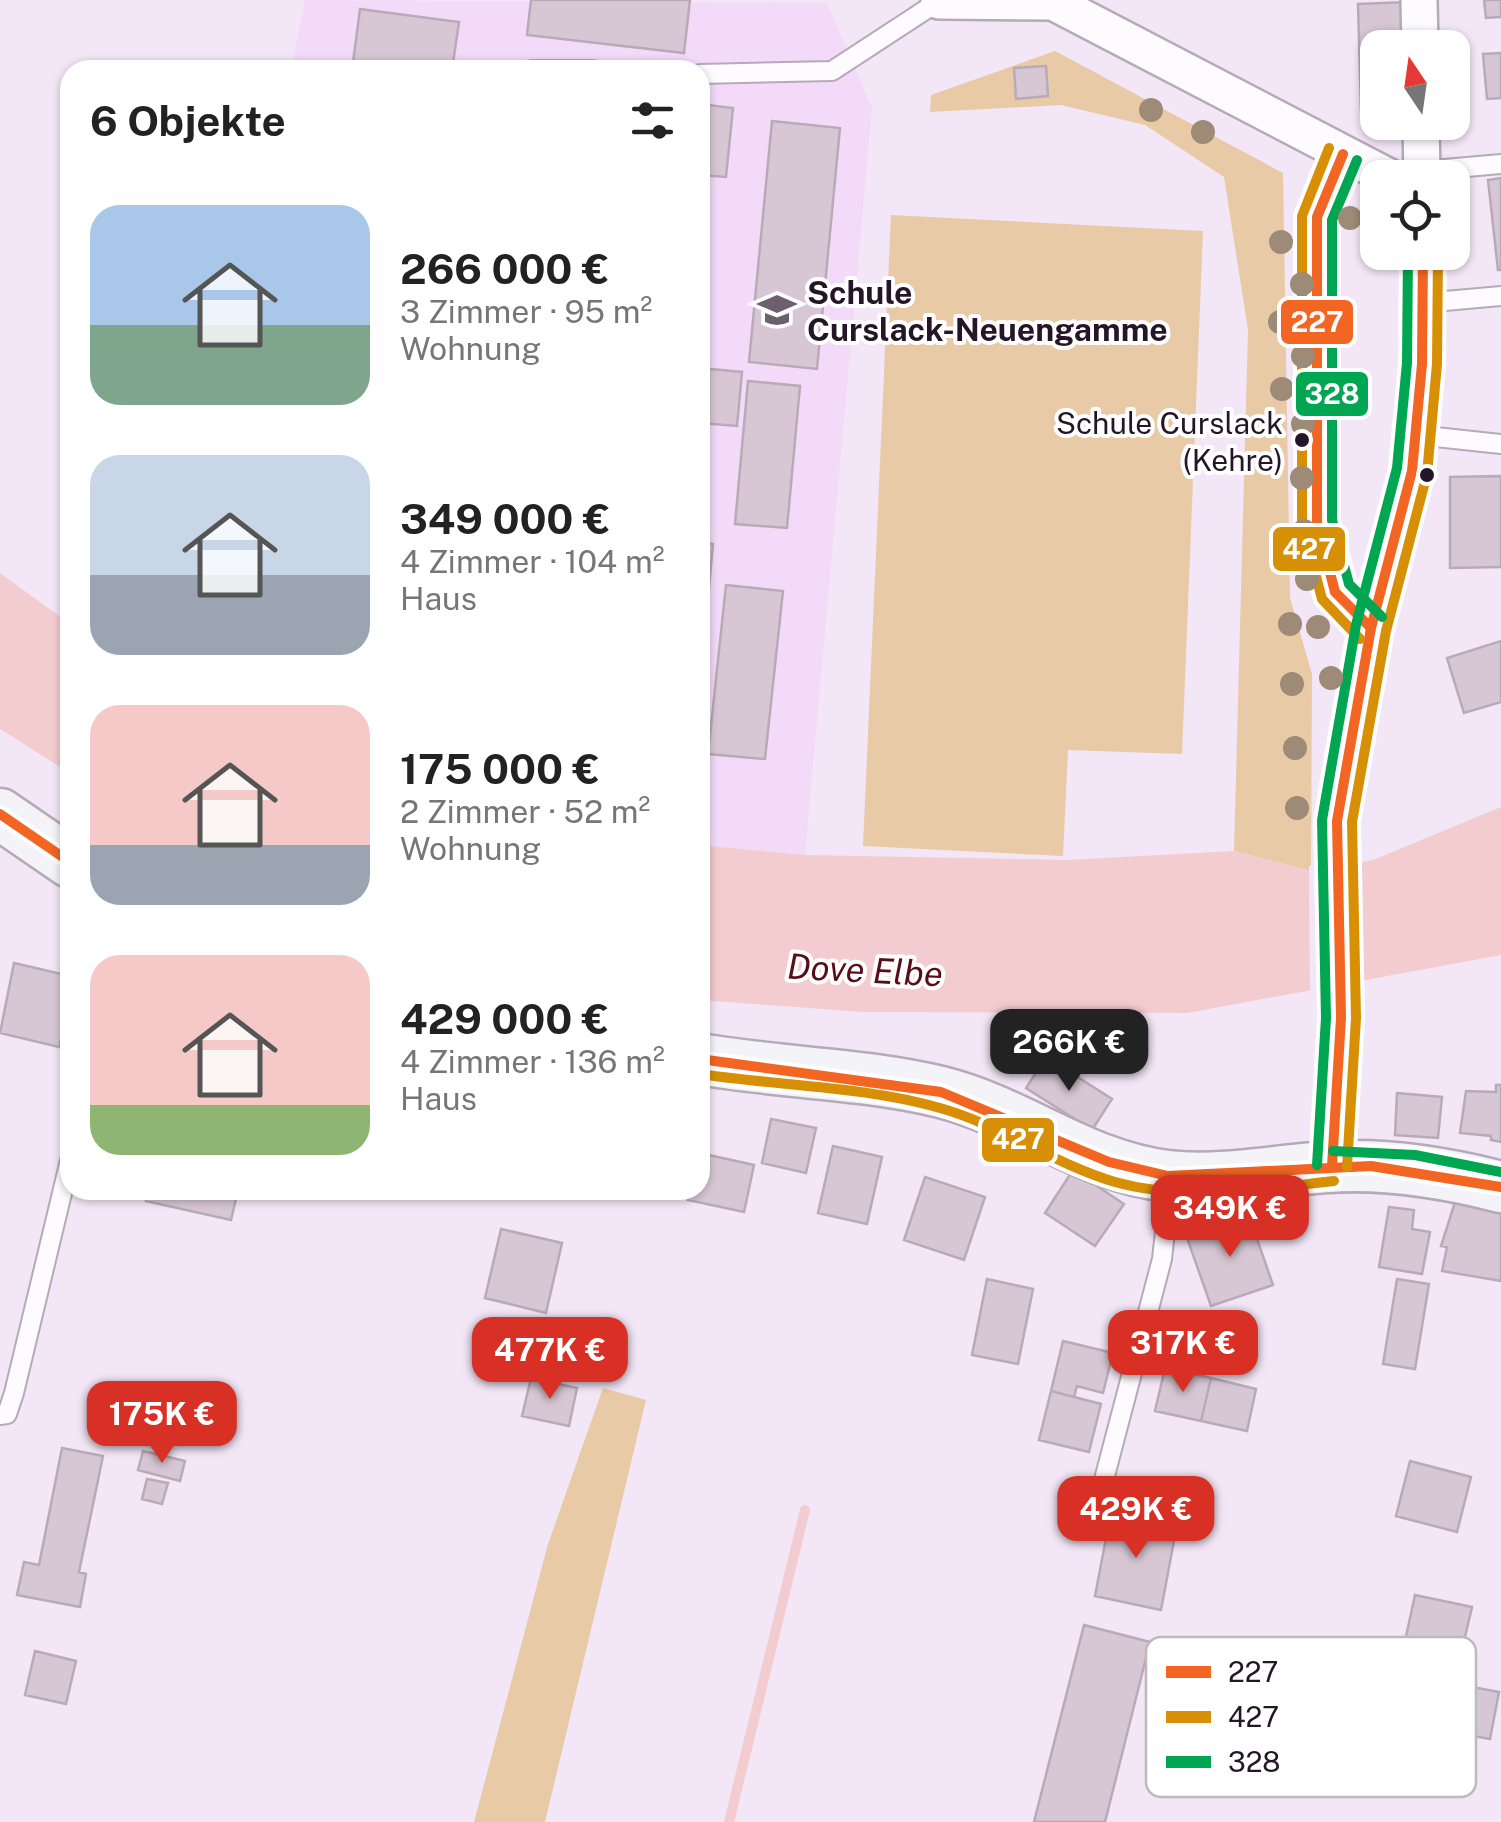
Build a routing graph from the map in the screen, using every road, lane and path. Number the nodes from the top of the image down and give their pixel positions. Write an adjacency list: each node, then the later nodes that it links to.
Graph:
1 (939, 0): 4 (lane); 5 (street)
2 (1420, 0): 3 (street)
3 (1420, 30)
4 (710, 74)
5 (1343, 154): 6 (street); 14 (lane)
6 (1363, 160)
7 (1501, 164): 8 (lane)
8 (1470, 168)
9 (1423, 270): 11 (street)
10 (1501, 296): 11 (lane)
11 (1423, 303): 12 (street)
12 (1417, 434): 13 (lane); 14 (street)
13 (1501, 444)
14 (1371, 628): 18 (street)
15 (0, 814): 16 (street)
16 (60, 855)
17 (710, 1060): 19 (street)
18 (1332, 1166): 19 (street); 20 (street)
19 (1171, 1176): 23 (lane)
20 (1501, 1187)
21 (60, 1200): 22 (lane)
22 (0, 1415)
23 (1092, 1524)

